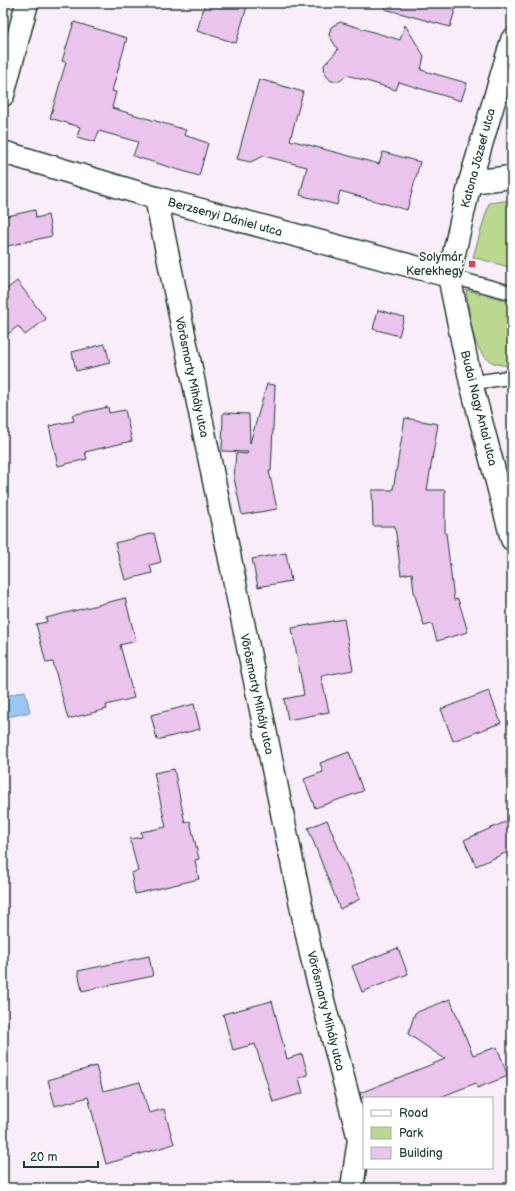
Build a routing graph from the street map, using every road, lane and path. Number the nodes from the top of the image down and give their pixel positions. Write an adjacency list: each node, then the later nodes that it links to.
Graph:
1 (27, 3): 3 (street)
2 (512, 40): 6 (street, Katona József utca)
3 (3, 95)
4 (3, 152): 7 (street, Berzsenyi Dániel utca)
5 (512, 178): 6 (street)
6 (470, 182): 8 (street, Katona József utca)
7 (156, 198): 8 (street, Berzsenyi Dániel utca); 13 (street, Vörösmarty Mihály utca)
8 (449, 276): 9 (lane); 11 (street, Budai Nagy Antal utca)
9 (512, 294)
10 (512, 377): 11 (lane)
11 (471, 382): 12 (street, Budai Nagy Antal utca)
12 (512, 539)
13 (352, 1188)

